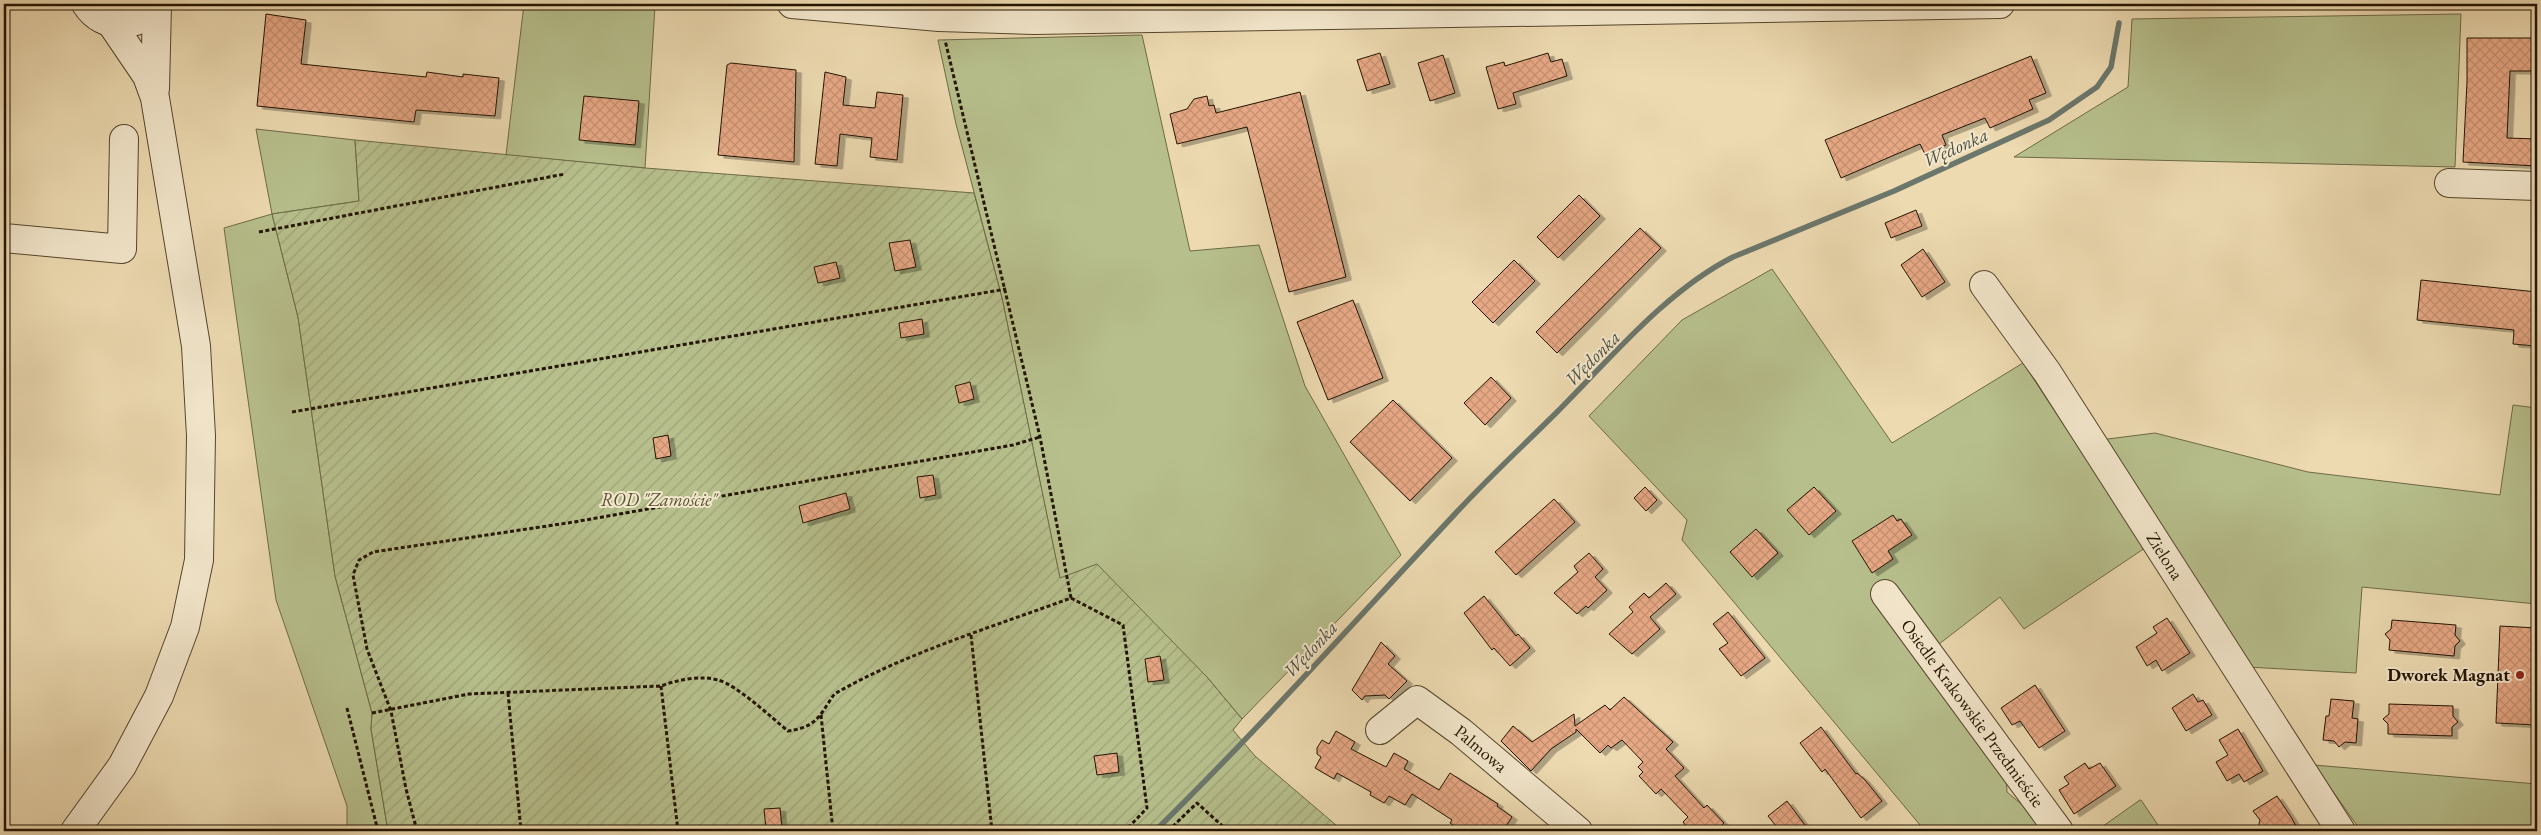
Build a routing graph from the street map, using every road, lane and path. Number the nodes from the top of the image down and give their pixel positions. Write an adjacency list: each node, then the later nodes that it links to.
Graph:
1 (86, 4): 7 (street)
2 (792, 4): 6 (street)
3 (2000, 4): 5 (street)
4 (158, 5): 7 (street); 8 (street)
5 (974, 11): 6 (street)
6 (939, 18): 16 (path)
7 (111, 23): 8 (street)
8 (154, 98): 29 (street)
9 (124, 139): 14 (street)
10 (565, 174): 13 (path)
11 (2449, 183): 12 (street)
12 (2537, 186)
13 (259, 232)
14 (4, 238)
15 (1984, 285): 41 (street, Zielona)
16 (1006, 290): 17 (path); 18 (path)
17 (292, 412)
18 (1040, 437): 20 (path); 25 (path)
19 (1885, 594): 40 (street, Osiedle Krakowskie Przedmieście)
20 (1071, 598): 21 (path); 36 (path)
21 (971, 635): 27 (path); 35 (path)
22 (661, 686): 23 (path); 27 (path); 33 (path)
23 (508, 693): 25 (path); 32 (path)
24 (347, 708): 30 (path)
25 (391, 711): 26 (path); 31 (path)
26 (372, 713)
27 (821, 714): 34 (path)
28 (1380, 730): 39 (street, Palmowa)
29 (75, 831)
30 (378, 831)
31 (417, 831)
32 (521, 831)
33 (678, 831)
34 (834, 831)
35 (992, 831)
36 (1126, 831)
37 (1168, 831): 38 (path)
38 (1228, 831)
39 (1578, 831)
40 (2059, 831)
41 (2341, 831)

